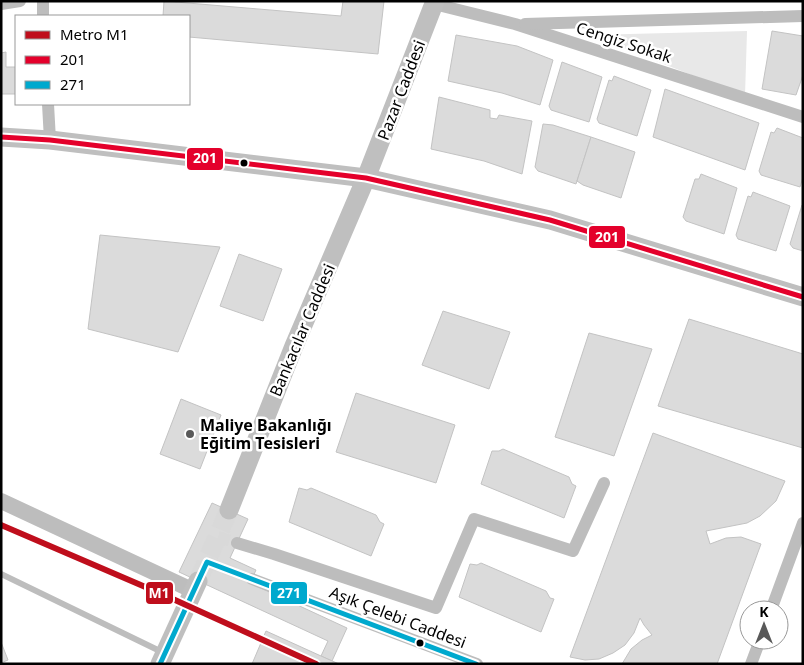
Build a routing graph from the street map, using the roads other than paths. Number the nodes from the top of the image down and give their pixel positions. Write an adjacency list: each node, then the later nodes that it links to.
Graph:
1 (20, 1): 4 (street)
2 (43, 1): 5 (street)
3 (434, 3): 7 (street, Cengiz Sokak); 12 (main road, Pazar Caddesi)
4 (1, 4)
5 (43, 15)
6 (803, 16): 7 (street)
7 (515, 24): 9 (street, Cengiz Sokak)
8 (48, 105): 11 (street)
9 (803, 117)
10 (1, 137): 11 (main road)
11 (50, 140): 12 (main road)
12 (366, 178): 13 (main road); 16 (main road, Bankacılar Caddesi)
13 (803, 297)
14 (604, 483): 18 (street)
15 (1, 501): 21 (street)
16 (229, 510)
17 (803, 523): 22 (street)
18 (237, 543)
19 (1, 574): 24 (lane)
20 (252, 579): 25 (street, Aşık Çelebi Caddesi)
21 (196, 586): 24 (main road)
22 (775, 600)
23 (756, 650): 26 (street)
24 (162, 658)
25 (477, 664)
26 (751, 664)

